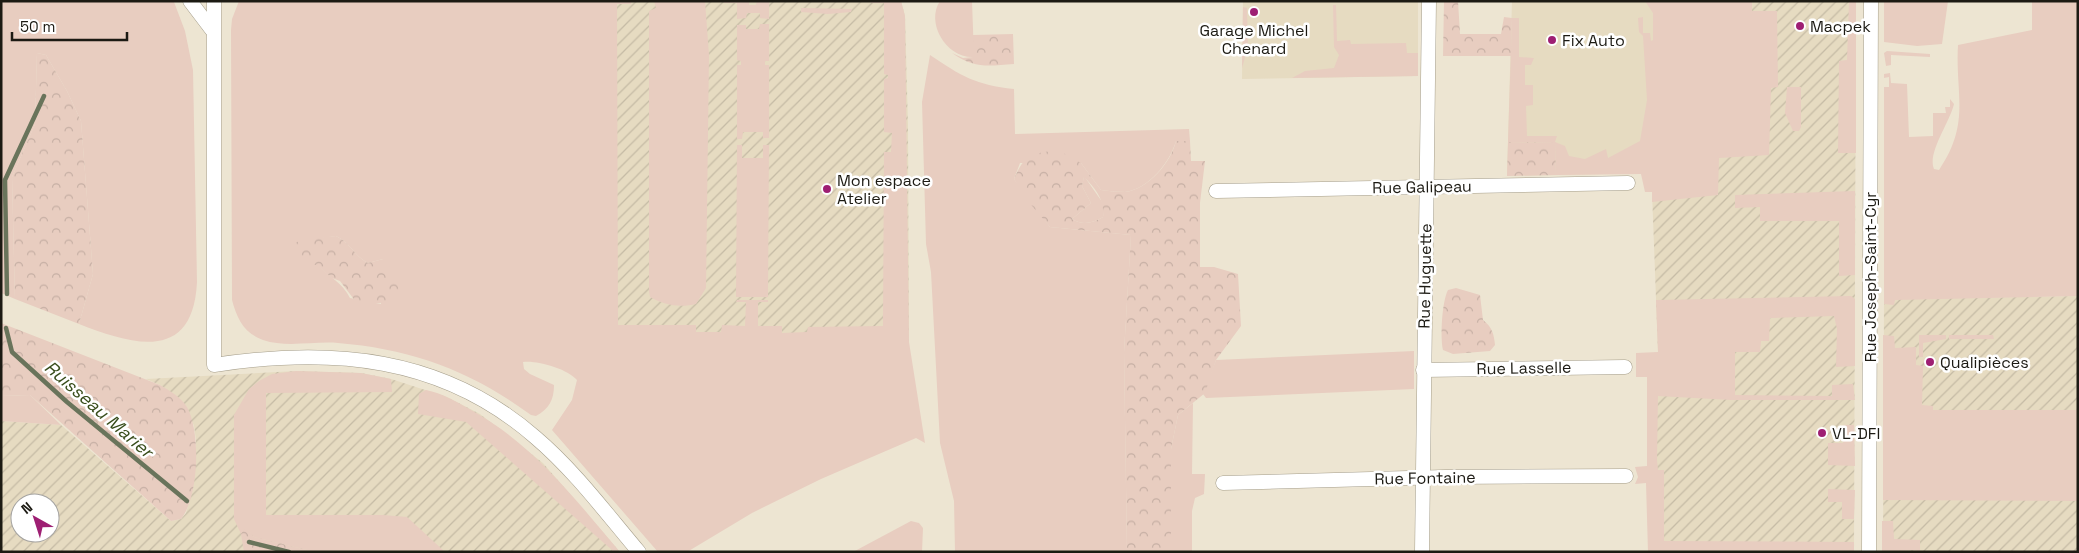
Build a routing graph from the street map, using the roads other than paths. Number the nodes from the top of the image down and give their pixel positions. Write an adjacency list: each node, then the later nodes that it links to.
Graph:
1 (190, 1): 5 (street)
2 (214, 1): 5 (street)
3 (1429, 1): 7 (street, Rue Huguette)
4 (1871, 1): 16 (street, Rue Joseph-Saint-Cyr)
5 (212, 30): 14 (street)
6 (1628, 183): 7 (street, Rue Galipeau)
7 (1427, 187): 8 (street, Rue Galipeau); 10 (street, Rue Huguette)
8 (1216, 191)
9 (1625, 367): 10 (street, Rue Lasselle)
10 (1423, 370): 12 (street, Rue Huguette)
11 (1626, 476): 12 (street, Rue Fontaine)
12 (1423, 477): 13 (street, Rue Fontaine); 15 (street, Rue Huguette)
13 (1223, 483)
14 (640, 552)
15 (1422, 552)
16 (1869, 552)

